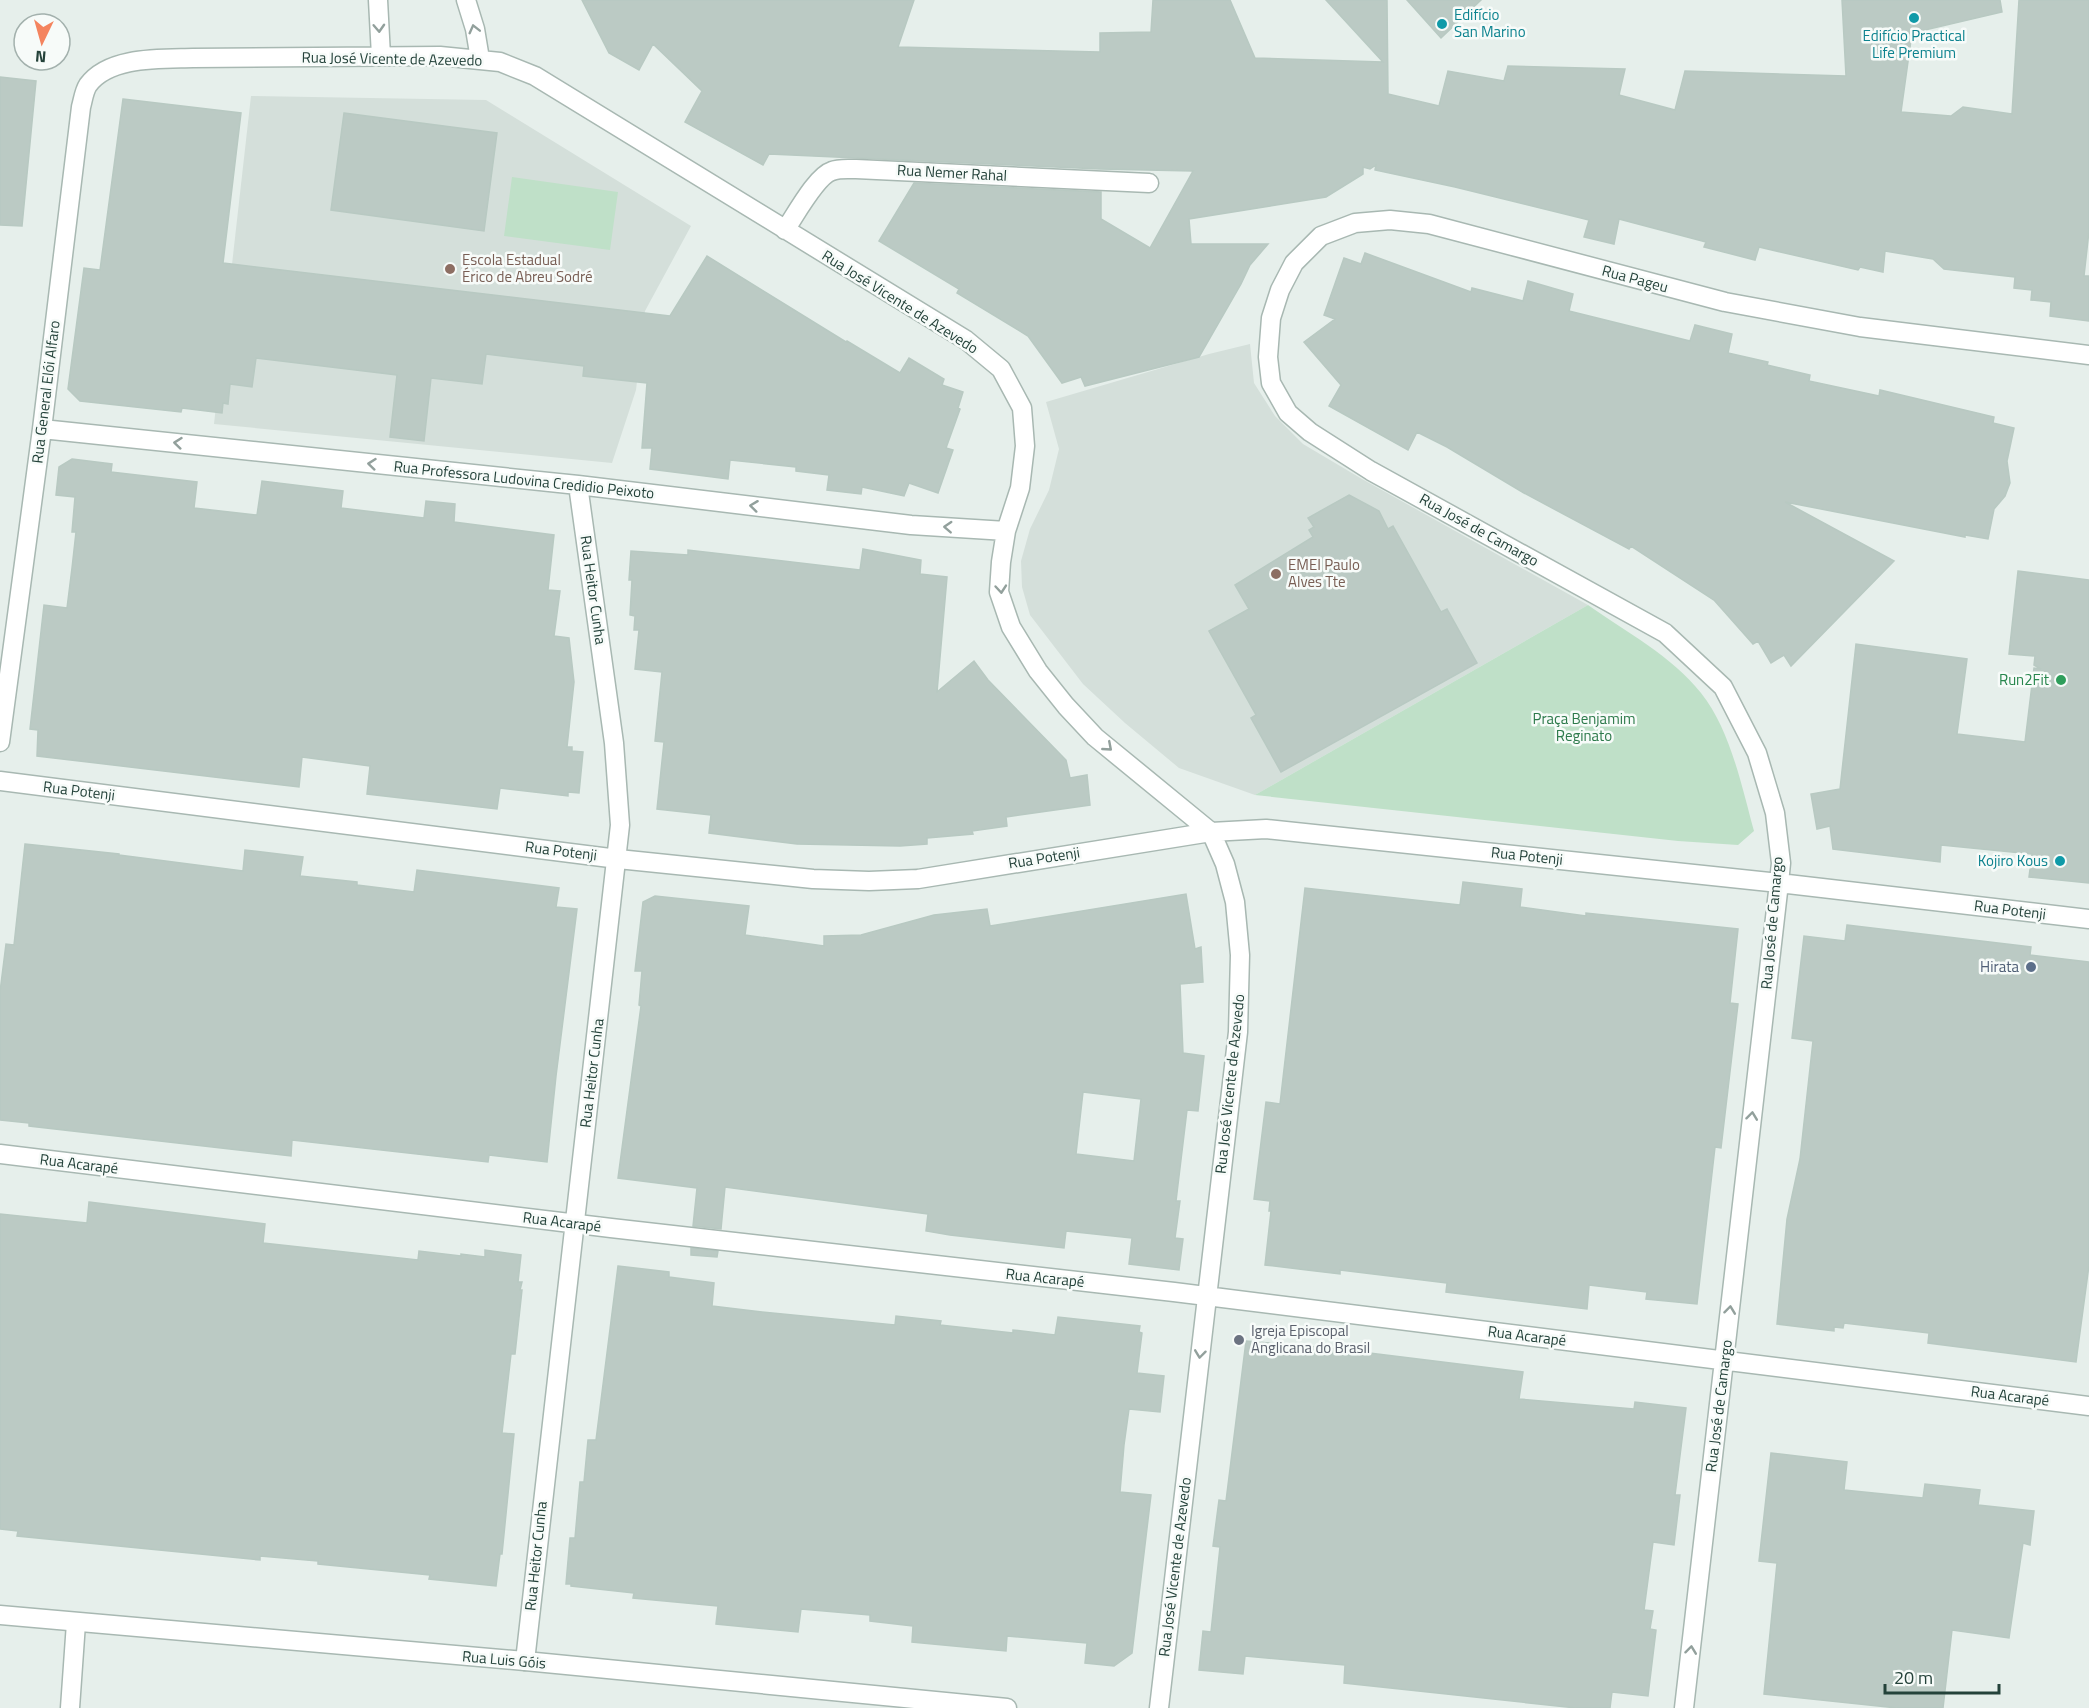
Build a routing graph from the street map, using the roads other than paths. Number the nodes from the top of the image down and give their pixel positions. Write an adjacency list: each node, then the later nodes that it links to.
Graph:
1 (378, 0): 3 (street, one-way to 3)
2 (466, 0): 4 (street, one-way to 2)
3 (381, 56): 4 (street, Rua José Vicente de Azevedo); 5 (street, Rua José Vicente de Azevedo)
4 (480, 59): 7 (street, Rua José Vicente de Azevedo)
5 (124, 64): 10 (street, Rua General Elói Alfaro)
6 (1149, 183): 7 (street, Rua Nemer Rahal)
7 (785, 230): 12 (street, Rua José Vicente de Azevedo)
8 (2089, 355): 9 (street, Rua Pageu)
9 (1268, 357): 17 (street, Rua José de Camargo)
10 (42, 429): 11 (street, Rua Professora Ludovina Credidio Peixoto, one-way to 10); 13 (street, Rua General Elói Alfaro)
11 (578, 485): 12 (street, Rua Professora Ludovina Credidio Peixoto, one-way to 11); 16 (street, Rua Heitor Cunha)
12 (1006, 531): 15 (street, Rua José Vicente de Azevedo, one-way to 15)
13 (0, 742)
14 (0, 780): 16 (street, Rua Potenji)
15 (1211, 832): 16 (street, Rua Potenji); 17 (street, Rua Potenji); 21 (street, Rua José Vicente de Azevedo)
16 (618, 859): 20 (street, Rua Heitor Cunha)
17 (1779, 883): 18 (street, Rua Potenji); 22 (street, Rua José de Camargo, one-way to 17)
18 (2089, 919)
19 (0, 1154): 20 (street, Rua Acarapé)
20 (574, 1224): 21 (street, Rua Acarapé); 26 (street, Rua Heitor Cunha)
21 (1207, 1296): 22 (street, Rua Acarapé); 30 (street, Rua José Vicente de Azevedo, one-way to 30)
22 (1724, 1359): 23 (street, Rua Acarapé); 31 (street, Rua José de Camargo, one-way to 22)
23 (2089, 1406)
24 (0, 1615): 25 (street, Rua Luis Góis)
25 (76, 1623): 26 (street, Rua Luis Góis); 28 (street)
26 (525, 1661): 27 (street, Rua Luis Góis)
27 (883, 1703): 29 (street, Rua Luis Góis)
28 (70, 1708)
29 (1007, 1708)
30 (1159, 1708)
31 (1684, 1708)

